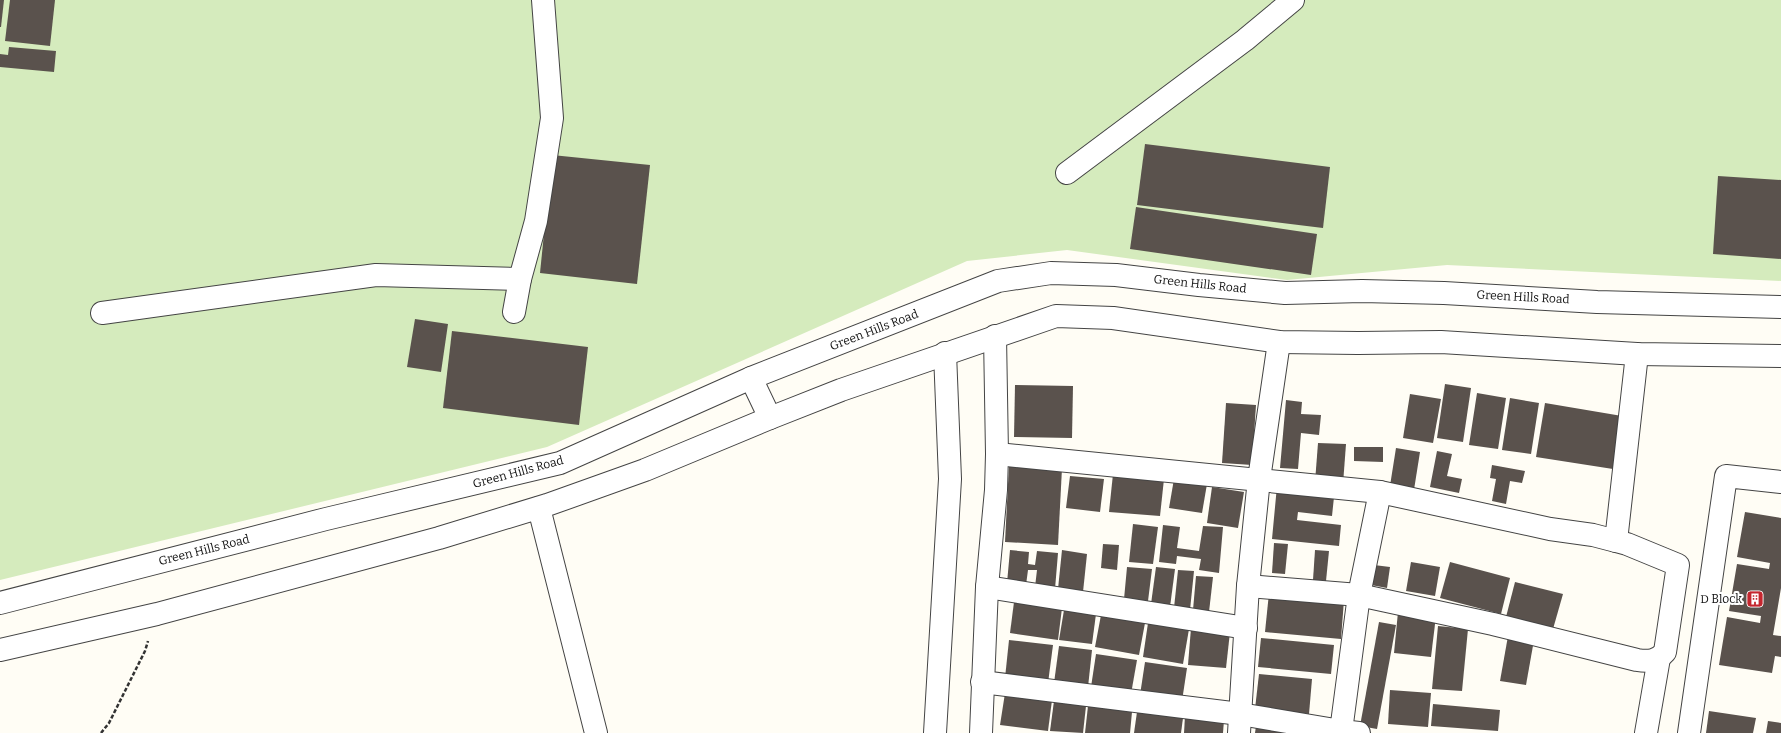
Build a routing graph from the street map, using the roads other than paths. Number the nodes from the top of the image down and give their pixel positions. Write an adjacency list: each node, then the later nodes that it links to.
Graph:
1 (543, 0): 4 (street)
2 (1293, 0): 3 (street)
3 (1067, 173)
4 (520, 279): 6 (street); 7 (street)
5 (1781, 307): 13 (street, Green Hills Road)
6 (514, 312)
7 (102, 313)
8 (995, 336): 9 (street); 10 (street); 15 (street)
9 (1279, 342): 11 (street); 16 (street)
10 (945, 353): 14 (street); 32 (street)
11 (1637, 354): 12 (street); 20 (street)
12 (1781, 356)
13 (752, 378): 14 (street); 24 (street, Green Hills Road)
14 (770, 418): 19 (street)
15 (997, 454): 16 (street); 22 (street)
16 (1259, 479): 18 (street); 21 (street)
17 (1781, 482): 35 (street)
18 (1380, 492): 20 (street); 23 (street)
19 (539, 508): 26 (street); 31 (street)
20 (1616, 542): 27 (street)
21 (1248, 586): 23 (street); 25 (street)
22 (987, 587): 25 (street); 28 (street)
23 (1359, 595): 27 (street); 30 (street)
24 (0, 603)
25 (1246, 628): 29 (street)
26 (0, 650)
27 (1659, 658): 34 (street)
28 (982, 682): 29 (street); 33 (street)
29 (1240, 724): 30 (street)
30 (1350, 732)
31 (596, 733)
32 (935, 733)
33 (980, 733)
34 (1646, 733)
35 (1689, 733)

